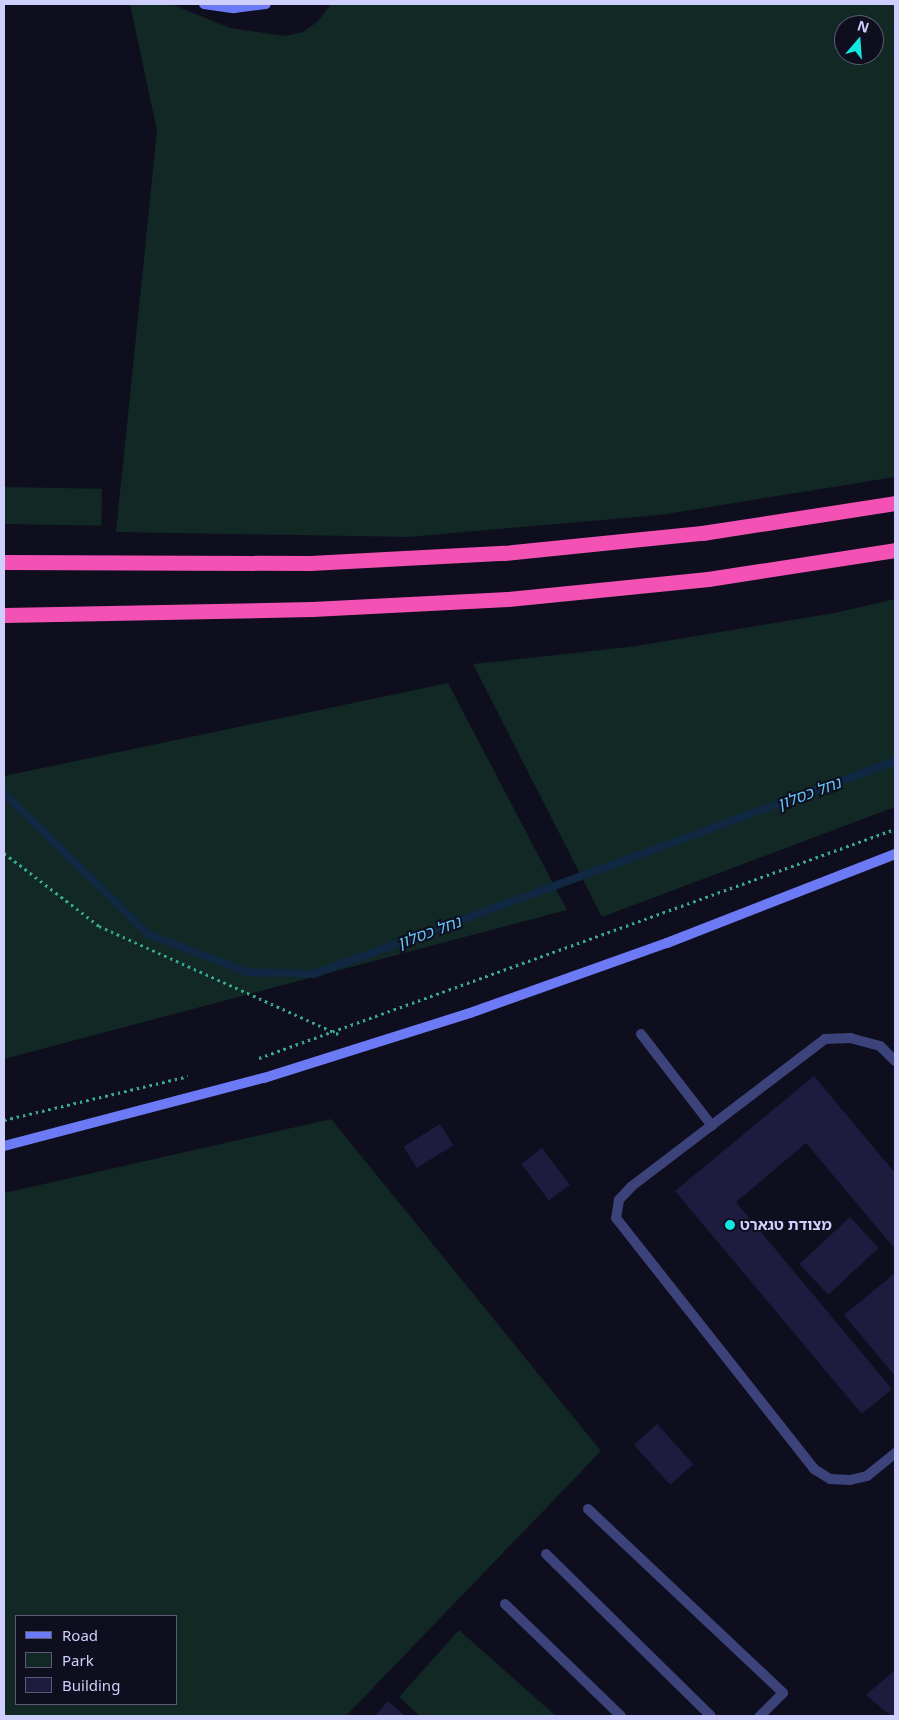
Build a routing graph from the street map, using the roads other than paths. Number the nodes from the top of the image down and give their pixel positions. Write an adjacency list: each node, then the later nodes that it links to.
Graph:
1 (204, 4): 2 (main road)
2 (266, 4)
3 (895, 503): 5 (highway)
4 (895, 550): 6 (highway)
5 (4, 562)
6 (4, 615)
7 (895, 854): 11 (main road)
8 (641, 1034): 10 (lane)
9 (895, 1062): 10 (lane)
10 (712, 1126): 12 (lane)
11 (4, 1146)
12 (895, 1452)
13 (588, 1509): 18 (lane)
14 (546, 1554): 17 (lane)
15 (505, 1604): 16 (lane)
16 (621, 1716)
17 (711, 1716)
18 (760, 1716)

